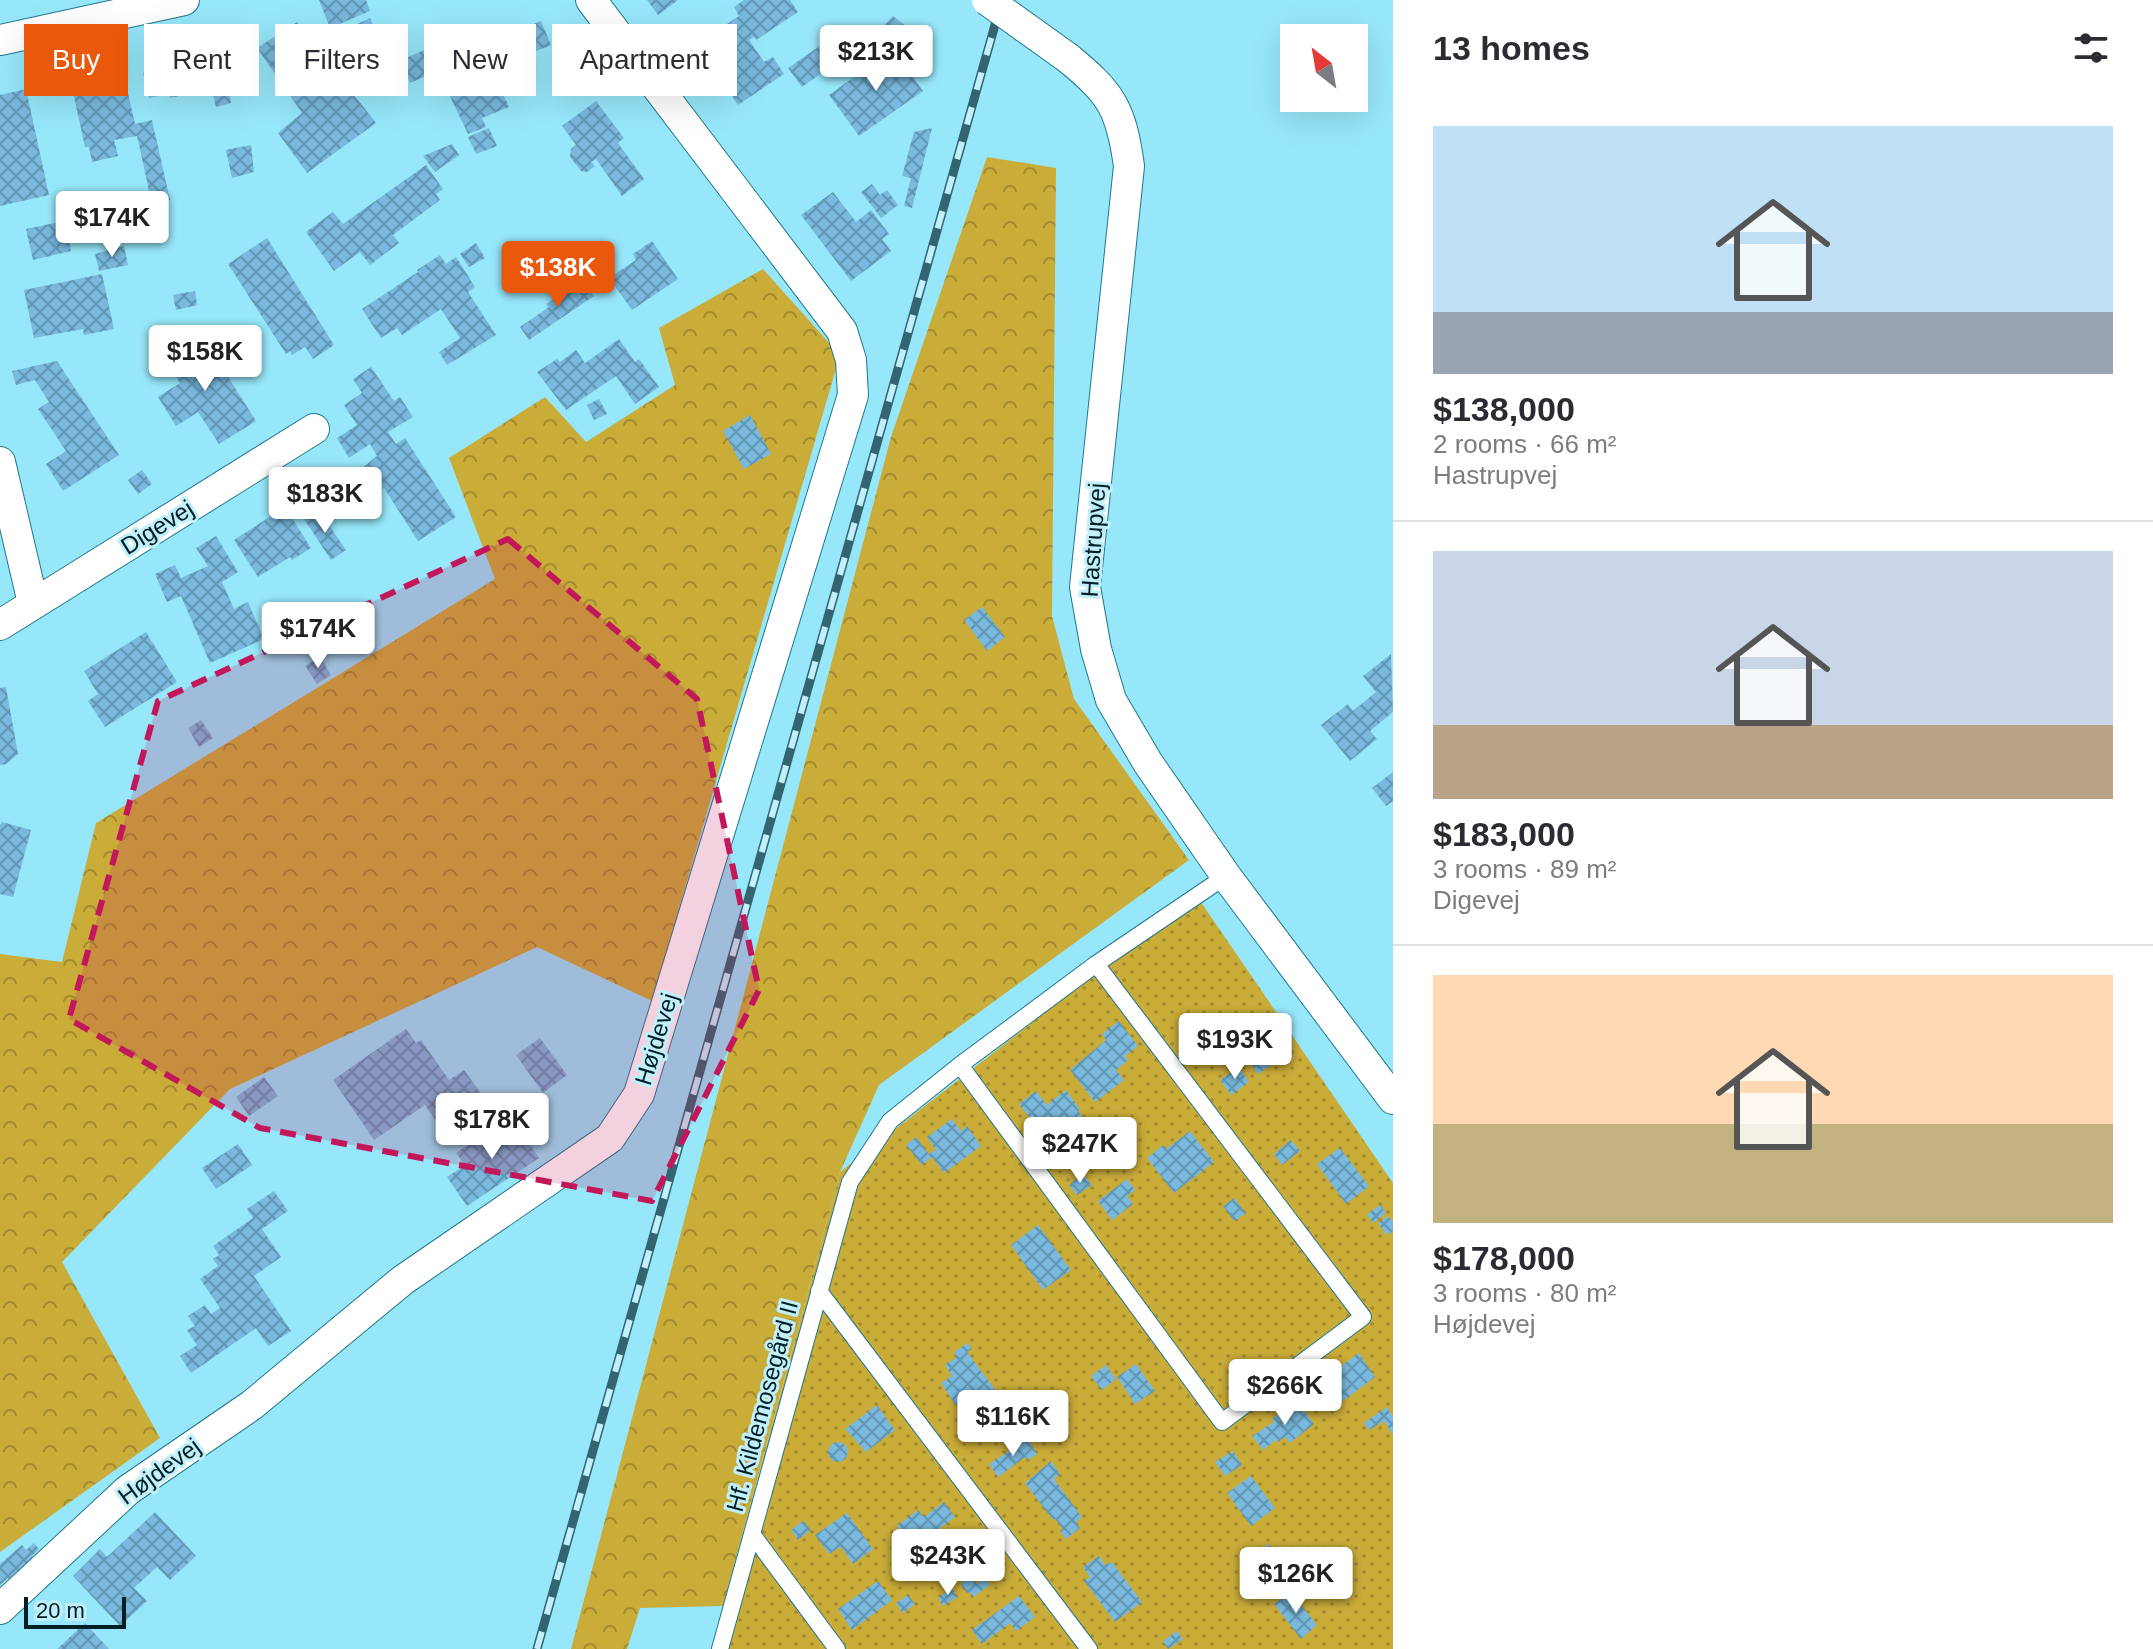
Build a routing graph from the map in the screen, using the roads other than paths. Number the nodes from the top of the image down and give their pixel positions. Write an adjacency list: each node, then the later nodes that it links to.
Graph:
1 (184, 0): 4 (street)
2 (591, 0): 15 (street, Højdevej)
3 (987, 0): 9 (street, Hastrupvej, bridge)
4 (0, 40)
5 (314, 429): 7 (street, Digevej)
6 (0, 462): 7 (street)
7 (33, 603): 8 (street, Digevej)
8 (0, 625)
9 (1226, 876): 10 (lane, Hf. Kildemosegård II); 12 (street, Hastrupvej)
10 (1096, 964): 11 (lane, Hf. Kildemosegård II); 11 (lane)
11 (960, 1065): 13 (lane, Hf. Kildemosegård II)
12 (1393, 1099)
13 (819, 1291): 14 (lane, Hf. Kildemosegård II); 18 (lane, Hf. Kildemosegård II)
14 (752, 1534): 16 (lane, Hf. Kildemosegård II); 17 (lane, Hf. Kildemosegård II)
15 (0, 1609)
16 (720, 1649)
17 (837, 1649)
18 (1089, 1649)

